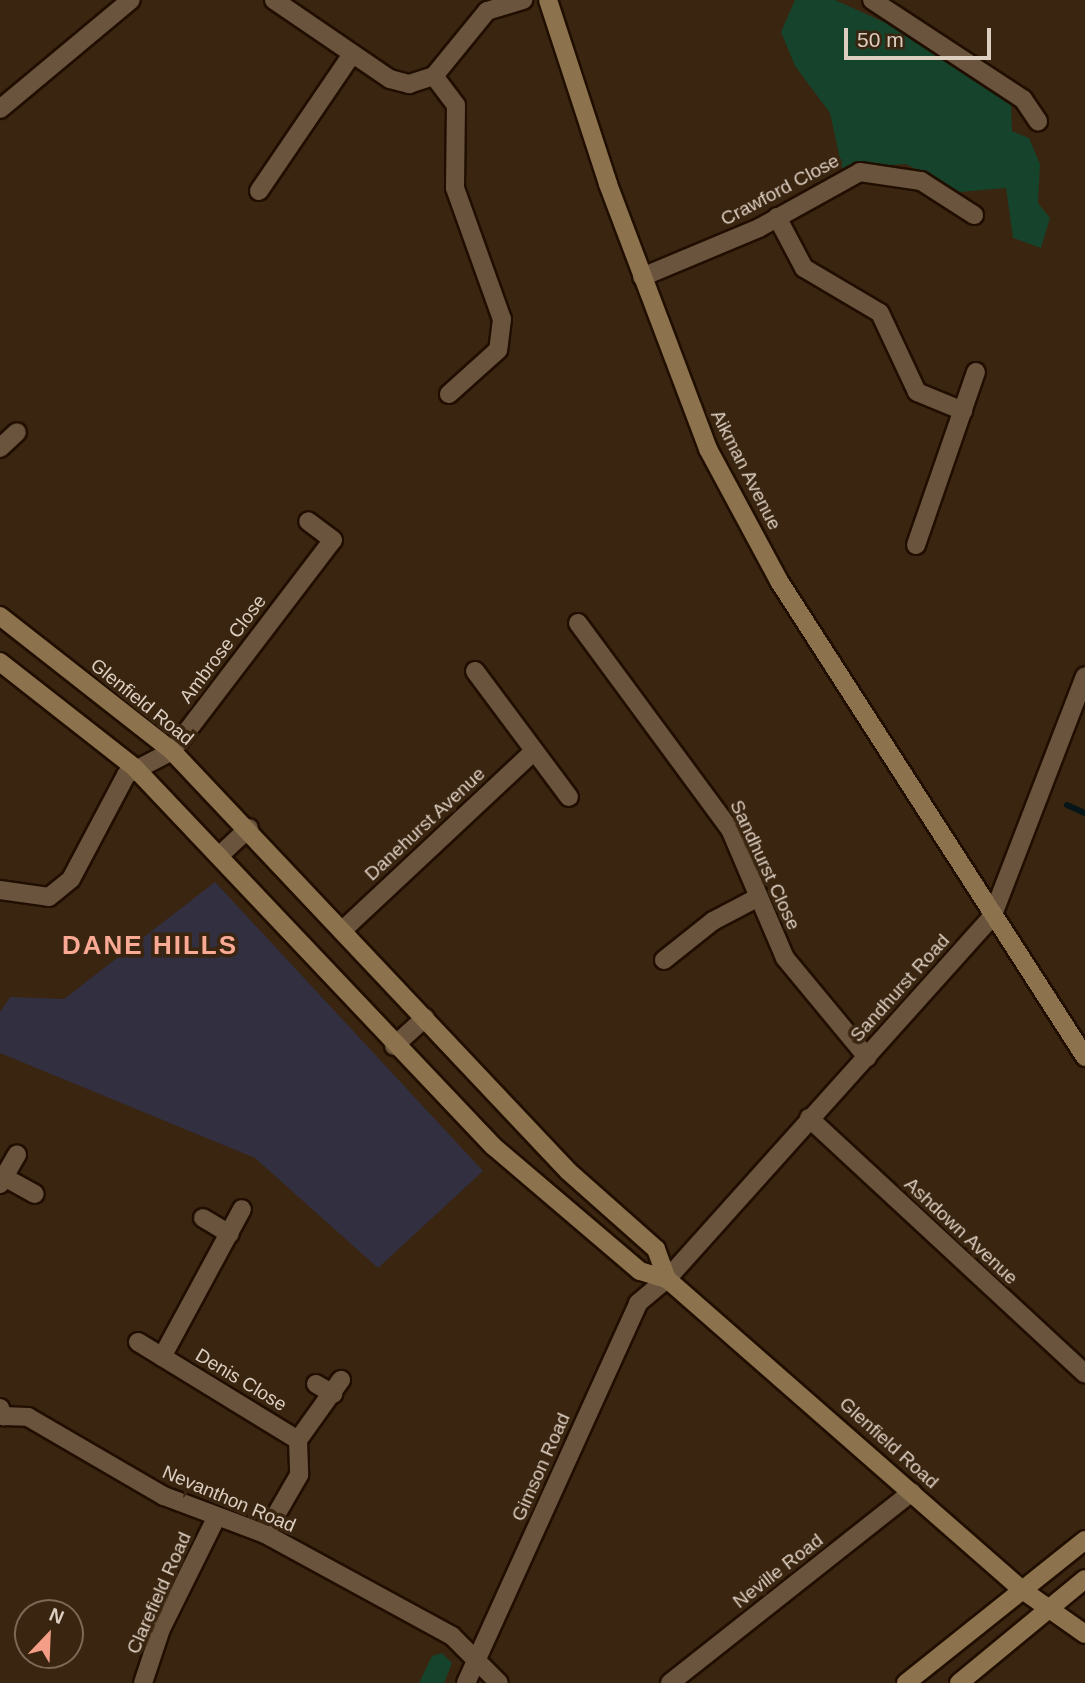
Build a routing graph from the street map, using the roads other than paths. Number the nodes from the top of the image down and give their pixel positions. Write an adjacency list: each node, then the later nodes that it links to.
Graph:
1 (131, 0): 8 (street)
2 (274, 0): 6 (street)
3 (523, 0): 7 (street)
4 (548, 0): 13 (street, Aikman Avenue)
5 (872, 0): 9 (street)
6 (352, 54): 7 (street); 10 (street)
7 (434, 76): 15 (street)
8 (0, 109)
9 (1038, 121)
10 (259, 191)
11 (974, 215): 12 (street, Crawford Close)
12 (777, 217): 13 (street, Crawford Close); 16 (street)
13 (642, 277): 34 (street, Aikman Avenue)
14 (976, 372): 16 (street)
15 (449, 394)
16 (963, 411): 20 (street)
17 (17, 432): 18 (street)
18 (0, 447)
19 (308, 521): 26 (street, Ambrose Close)
20 (916, 545)
21 (0, 616): 26 (street, Glenfield Road)
22 (578, 622): 33 (street, Sandhurst Close)
23 (0, 662): 28 (street, Glenfield Road)
24 (475, 671): 27 (street)
25 (1085, 676): 34 (street, Sandhurst Road)
26 (172, 751): 28 (street, Ambrose Close); 30 (street, Glenfield Road)
27 (534, 751): 29 (street); 35 (street, Danehurst Avenue)
28 (135, 768): 31 (street, Glenfield Road); 32 (street)
29 (569, 797)
30 (249, 828): 31 (street); 35 (street, Glenfield Road)
31 (219, 856): 38 (street, Glenfield Road)
32 (0, 890)
33 (757, 898): 36 (street); 39 (street, Sandhurst Close)
34 (992, 917): 39 (street, Sandhurst Road); 40 (street, Aikman Avenue)
35 (345, 928): 37 (street, Glenfield Road)
36 (664, 960)
37 (425, 1018): 38 (street); 48 (street, Glenfield Road)
38 (394, 1046): 48 (street, Glenfield Road)
39 (867, 1056): 41 (street, Sandhurst Road)
40 (1085, 1057)
41 (809, 1118): 48 (street, Sandhurst Road); 51 (street, Ashdown Avenue)
42 (17, 1155): 43 (street)
43 (2, 1180): 44 (street)
44 (35, 1194)
45 (242, 1209): 47 (street, Denis Close)
46 (203, 1218): 47 (street)
47 (230, 1234): 50 (street, Denis Close)
48 (667, 1279): 55 (street, Glenfield Road); 63 (street, Gimson Road)
49 (138, 1342): 50 (street, Denis Close)
50 (162, 1357): 54 (street, Denis Close)
51 (1085, 1374)
52 (316, 1384): 54 (street, Denis Close)
53 (1, 1414): 56 (street, Nevanthon Road)
54 (298, 1440): 57 (street)
55 (912, 1492): 60 (street, Glenfield Road); 67 (street, Neville Road)
56 (215, 1520): 57 (street, Nevanthon Road); 64 (street, Clarefield Road)
57 (265, 1534): 63 (street, Nevanthon Road)
58 (1085, 1540): 60 (street)
59 (1085, 1579): 61 (street)
60 (1021, 1589): 61 (street, Glenfield Road); 68 (street)
61 (1048, 1611): 62 (street, Glenfield Road); 69 (street)
62 (1085, 1634)
63 (478, 1657): 65 (street, Gimson Road); 66 (street, Nevanthon Road)
64 (143, 1683)
65 (467, 1683)
66 (499, 1683)
67 (670, 1683)
68 (906, 1683)
69 (959, 1683)

